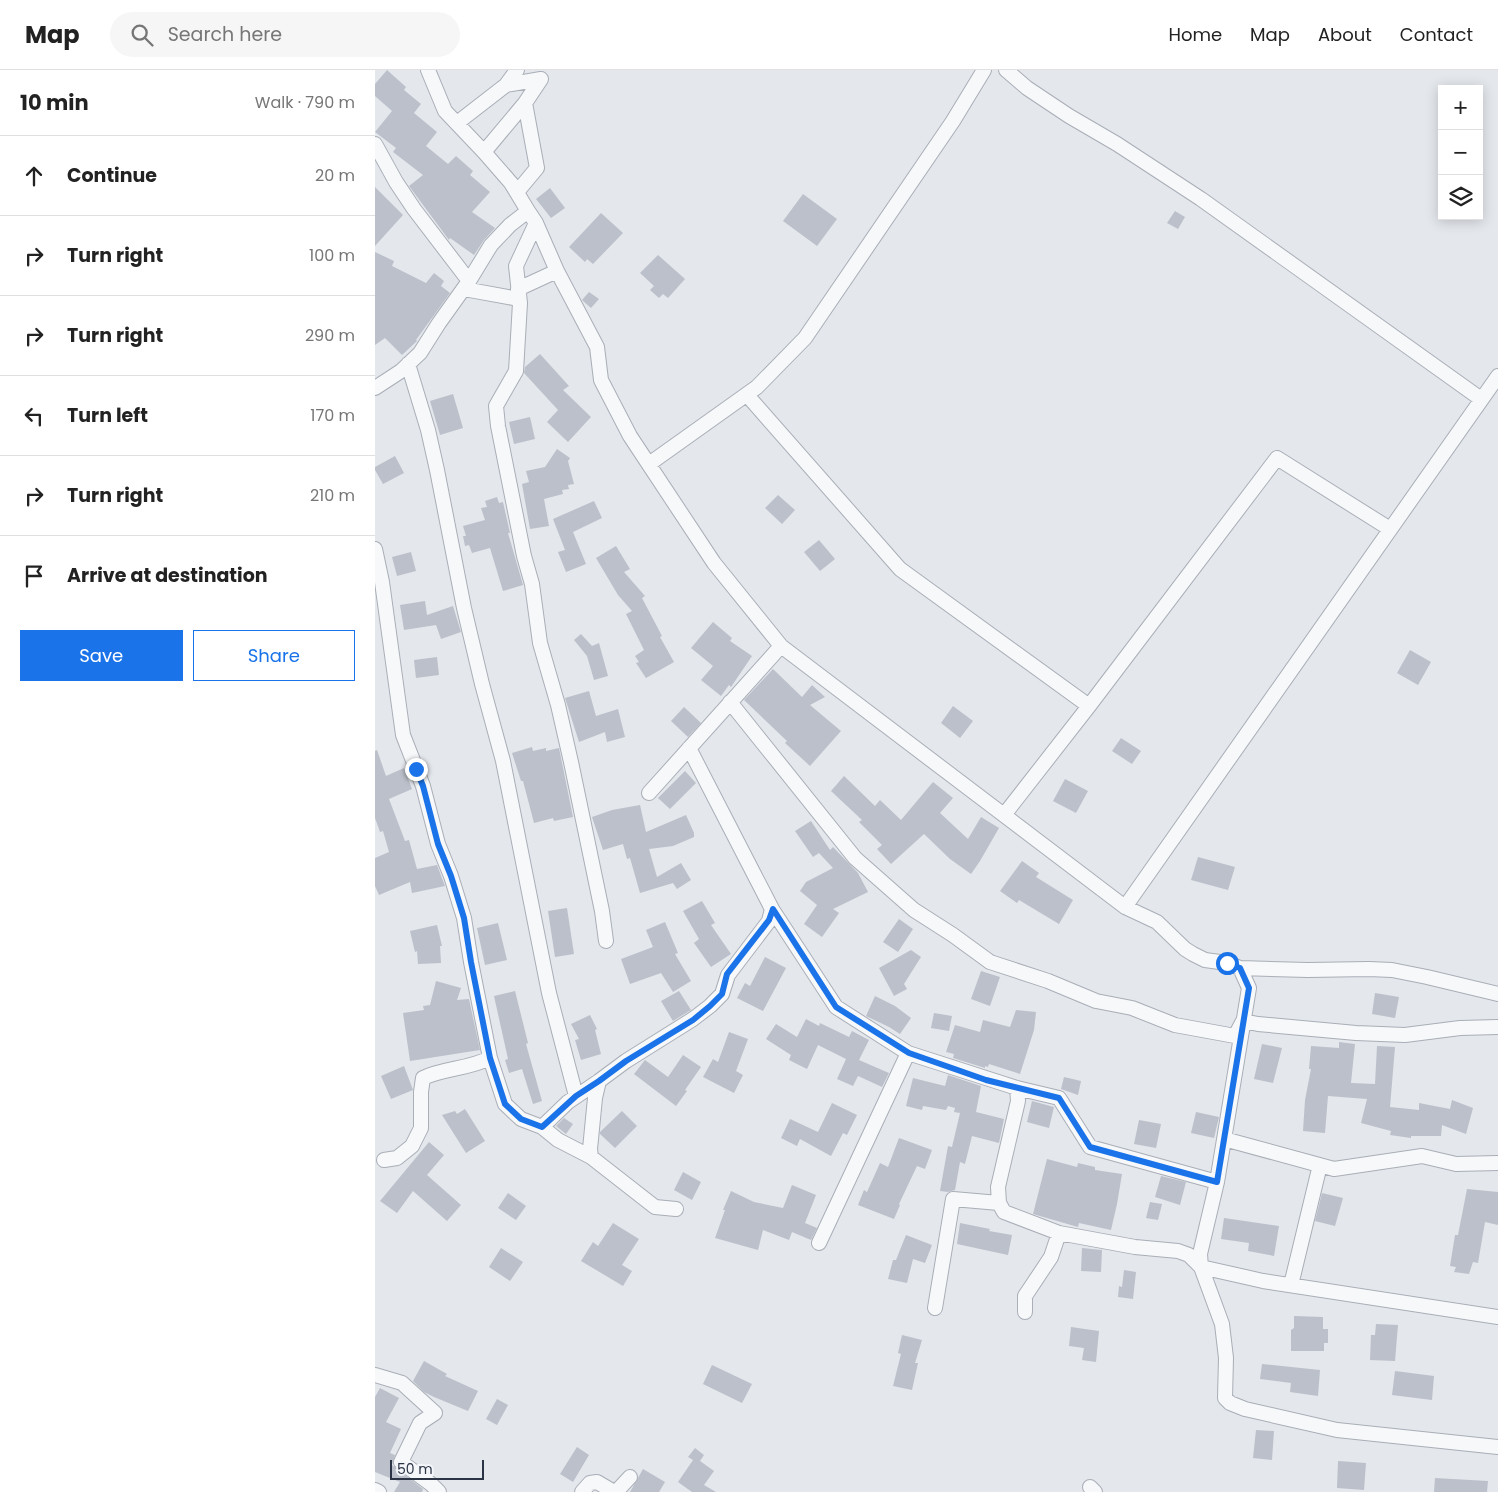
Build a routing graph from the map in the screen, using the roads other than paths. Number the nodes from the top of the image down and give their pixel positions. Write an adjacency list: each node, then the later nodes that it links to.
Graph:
1 (428, 70): 8 (street)
2 (517, 70): 6 (street)
3 (984, 70): 19 (street)
4 (1006, 70): 20 (street)
5 (544, 74): 6 (street); 7 (street)
6 (505, 85): 8 (street)
7 (525, 103): 10 (street); 11 (street)
8 (457, 123): 10 (street)
9 (375, 144): 14 (street)
10 (484, 152): 11 (street)
11 (517, 192): 12 (street)
12 (532, 217): 13 (street); 14 (street); 15 (street)
13 (557, 272): 15 (street); 21 (street)
14 (466, 285): 15 (street); 16 (street)
15 (519, 294): 33 (street)
16 (409, 364): 18 (street); 42 (street)
17 (1498, 376): 20 (street)
18 (375, 388)
19 (747, 395): 21 (street); 27 (street)
20 (1481, 399): 22 (street)
21 (649, 464): 25 (street)
22 (1390, 529): 27 (street); 31 (street)
23 (375, 549): 24 (street)
24 (381, 612): 39 (street)
25 (781, 646): 26 (street); 30 (street)
26 (730, 702): 28 (street); 36 (street)
27 (1089, 706): 30 (street)
28 (689, 748): 29 (street); 32 (street)
29 (649, 793)
30 (1004, 815): 31 (street)
31 (1125, 907): 34 (street)
32 (773, 909): 38 (street); 40 (street)
33 (606, 941)
34 (1240, 968): 35 (street); 36 (street)
35 (1498, 994)
36 (1243, 1020): 37 (street); 44 (street)
37 (1498, 1027)
38 (909, 1053): 41 (street); 53 (street)
39 (490, 1058): 43 (street); 46 (street)
40 (599, 1081): 42 (street); 45 (street)
41 (1017, 1088): 49 (street); 50 (street)
42 (576, 1096): 43 (street)
43 (542, 1127): 45 (street)
44 (1224, 1139): 48 (street); 49 (street)
45 (591, 1157): 51 (street)
46 (384, 1160)
47 (1498, 1163): 48 (street)
48 (1321, 1165): 55 (street)
49 (1217, 1182): 54 (street)
50 (999, 1204): 52 (street); 56 (street)
51 (676, 1210)
52 (1059, 1233): 54 (street); 57 (street)
53 (819, 1243)
54 (1201, 1267): 55 (street); 60 (street)
55 (1291, 1285): 58 (street)
56 (935, 1308)
57 (1025, 1312)
58 (1498, 1317)
59 (375, 1375): 64 (street)
60 (1498, 1447)
61 (630, 1477): 66 (street)
62 (375, 1490): 63 (street)
63 (379, 1492)
64 (439, 1492)
65 (581, 1492): 66 (street)
66 (615, 1492)

